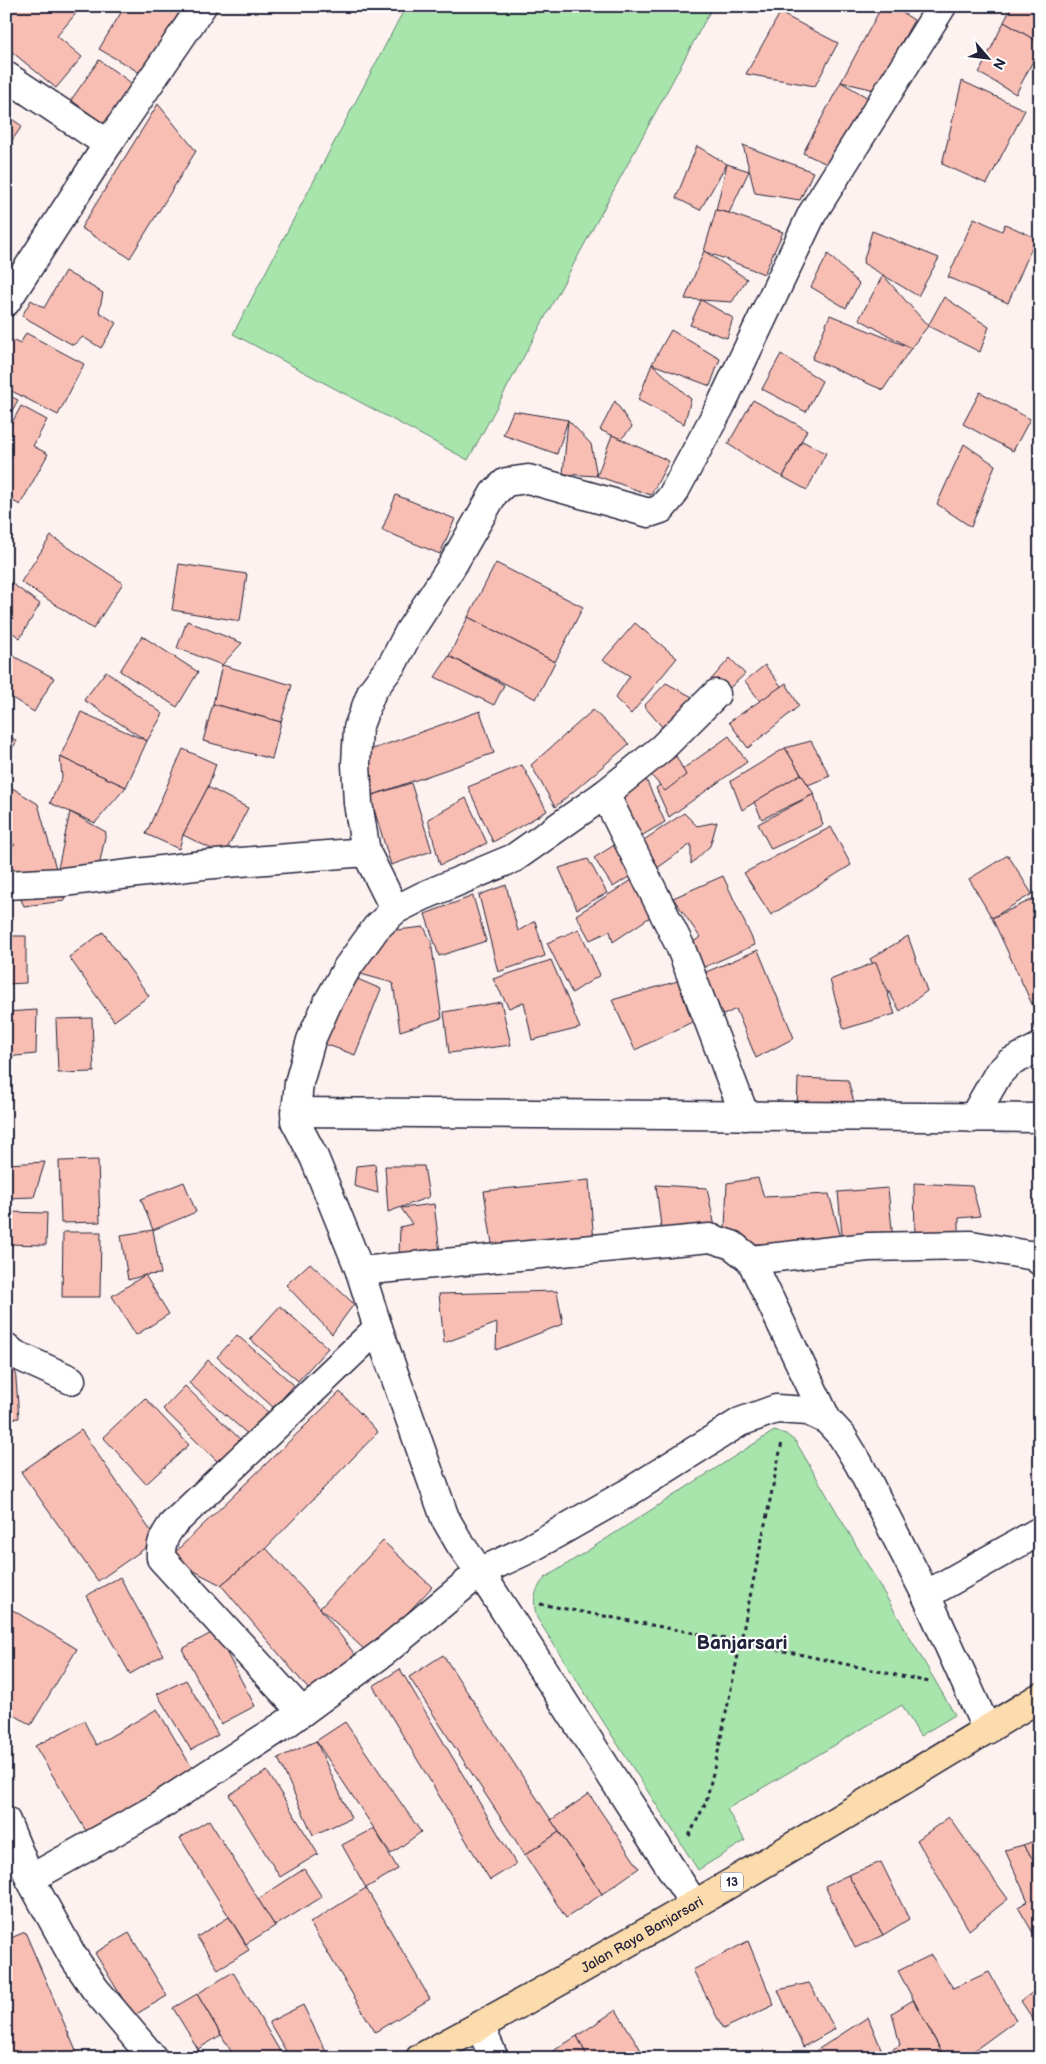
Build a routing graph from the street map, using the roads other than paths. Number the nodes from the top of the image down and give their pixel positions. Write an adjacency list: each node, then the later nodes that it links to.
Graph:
1 (202, 6): 4 (street)
2 (942, 6): 8 (street)
3 (6, 76): 4 (street)
4 (108, 144): 5 (street)
5 (6, 302)
6 (716, 694): 7 (street)
7 (605, 794): 10 (street); 13 (street)
8 (366, 852): 9 (street); 10 (street)
9 (6, 885)
10 (395, 910): 12 (street)
11 (1040, 1047): 14 (street)
12 (295, 1112): 13 (street); 18 (street)
13 (745, 1116): 14 (street)
14 (973, 1118): 15 (street)
15 (1040, 1118)
16 (751, 1260): 17 (street); 18 (street); 22 (street)
17 (1040, 1261)
18 (360, 1271): 19 (street)
19 (378, 1328): 24 (street); 27 (street)
20 (6, 1347): 21 (street)
21 (70, 1380)
22 (827, 1420): 24 (street); 25 (street)
23 (1040, 1531): 25 (street)
24 (480, 1572): 27 (street); 31 (street)
25 (926, 1595): 28 (street)
26 (1040, 1697): 28 (highway, Jalan Raya Banjarsari / 13)
27 (302, 1712): 30 (street)
28 (987, 1730): 31 (highway, Jalan Raya Banjarsari / 13)
29 (6, 1821): 30 (street)
30 (30, 1879): 33 (street)
31 (694, 1904): 32 (highway, Jalan Raya Banjarsari / 13)
32 (480, 2026): 34 (highway, Jalan Raya Banjarsari / 13); 35 (street)
33 (153, 2058)
34 (420, 2058)
35 (494, 2058)

